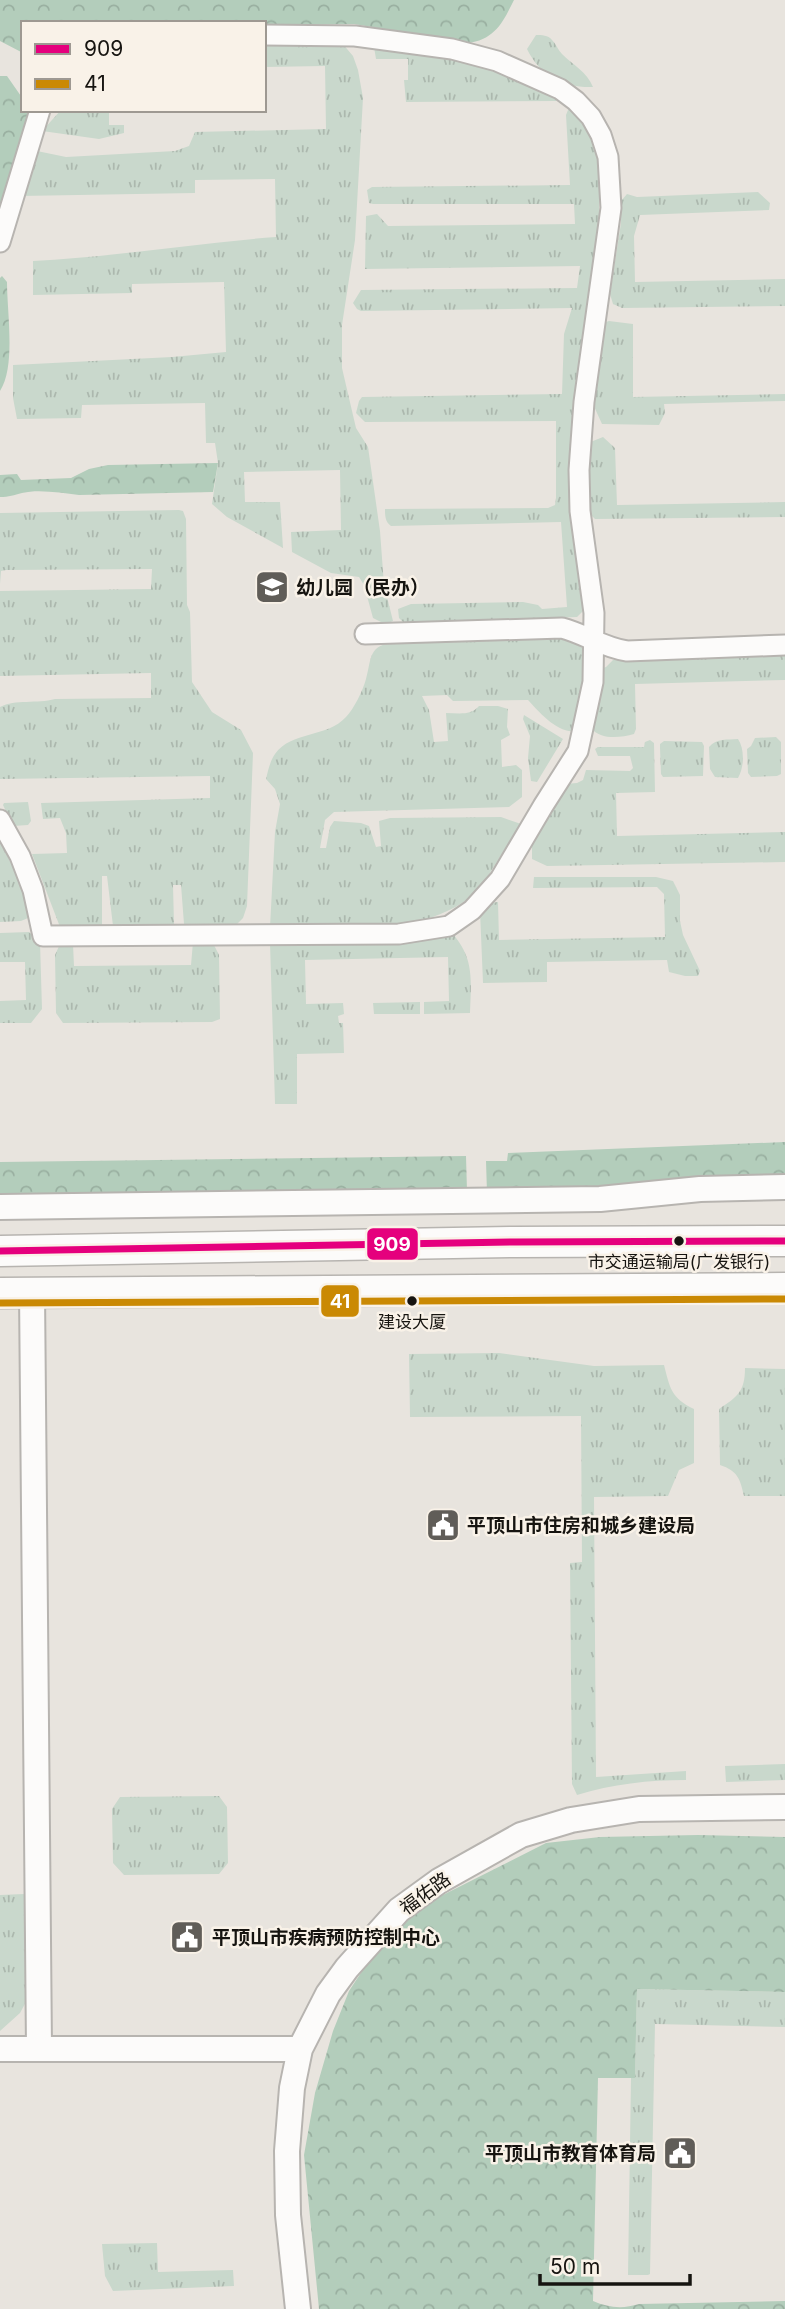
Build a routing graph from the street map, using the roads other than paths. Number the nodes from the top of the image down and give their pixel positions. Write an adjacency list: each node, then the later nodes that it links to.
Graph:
1 (266, 35): 5 (street)
2 (39, 112): 3 (street)
3 (0, 242)
4 (365, 634): 5 (street)
5 (594, 640): 6 (street); 7 (street)
6 (785, 645)
7 (0, 820)
8 (785, 1188): 9 (street)
9 (0, 1207)
10 (785, 1241): 11 (main road)
11 (0, 1251)
12 (785, 1288): 13 (main road)
13 (32, 1292): 14 (main road); 16 (street)
14 (0, 1293)
15 (785, 1807): 18 (street, 福佑路)
16 (39, 2048): 17 (street); 18 (street)
17 (0, 2049)
18 (300, 2049): 19 (street, 福佑路)
19 (298, 2309)

